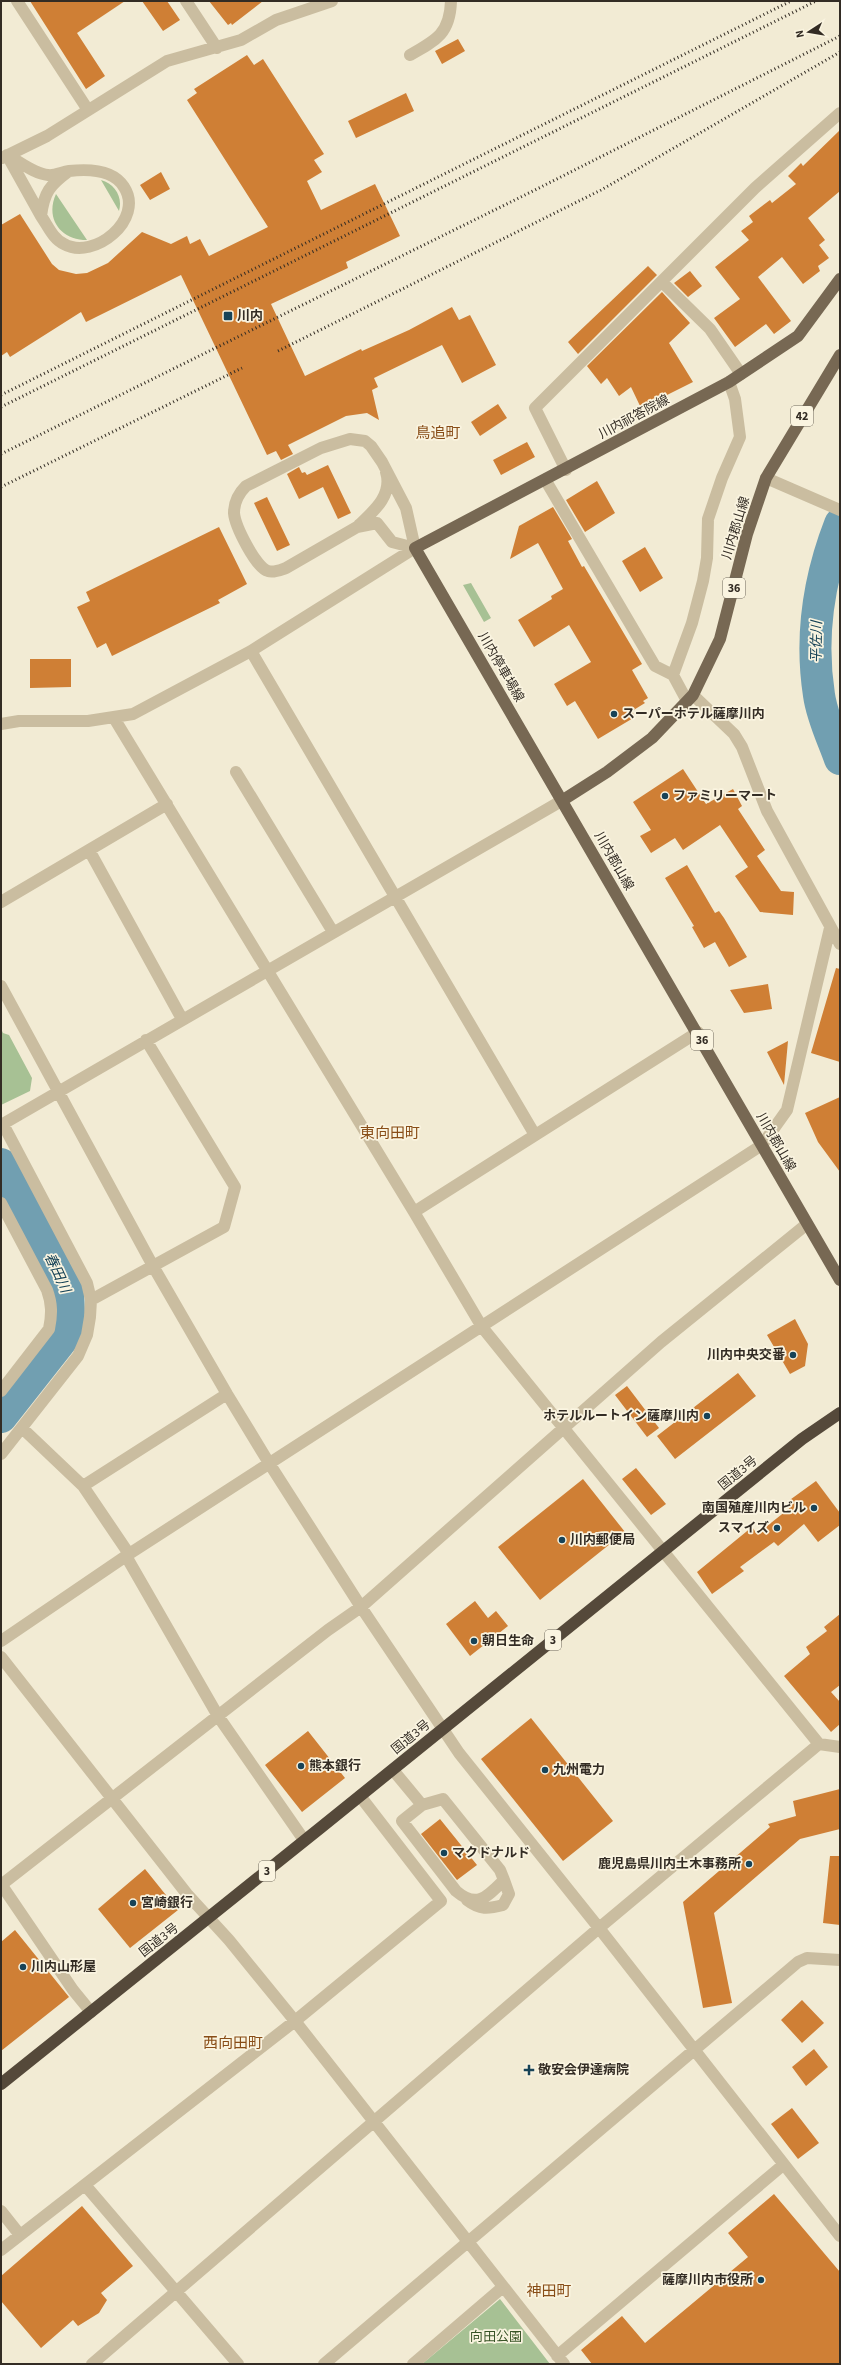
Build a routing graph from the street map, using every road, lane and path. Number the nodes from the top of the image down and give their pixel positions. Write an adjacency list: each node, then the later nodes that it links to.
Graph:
1 (17, 1): 7 (street)
2 (186, 1): 5 (street)
3 (332, 1): 5 (street)
4 (451, 1): 6 (street)
5 (217, 48): 7 (street)
6 (410, 55)
7 (88, 110): 9 (street)
8 (840, 114): 13 (street)
9 (3, 153): 10 (street); 11 (street)
10 (69, 171): 11 (street); 11 (street)
11 (41, 216)
12 (840, 279): 15 (main road, 川内祁答院線)
13 (662, 282): 15 (street); 18 (street)
14 (840, 355): 19 (main road, 42)
15 (741, 374): 16 (main road, 川内祁答院線)
16 (729, 382): 18 (main road, 川内祁答院線); 25 (street)
17 (382, 462): 22 (street); 22 (street); 23 (street)
18 (566, 470): 20 (main road, 川内祁答院線)
19 (766, 478): 21 (street); 26 (main road, 川内郡山線 / 36)
20 (546, 481): 23 (main road, 川内祁答院線); 25 (street)
21 (840, 510)
22 (357, 527): 23 (street)
23 (415, 548): 24 (street); 30 (main road, 川内停車場線)
24 (251, 651): 27 (street); 33 (street)
25 (673, 675): 26 (street)
26 (690, 698): 30 (main road, 川内郡山線 / 36); 35 (street)
27 (114, 718): 28 (street); 31 (street)
28 (1, 724)
29 (236, 772): 36 (street)
30 (563, 800): 33 (street); 41 (main road, 川内郡山線 / 36)
31 (167, 804): 32 (street); 38 (street)
32 (89, 850): 34 (street); 40 (street)
33 (396, 896): 36 (street); 45 (street)
34 (1, 902)
35 (830, 928): 37 (street); 46 (street)
36 (333, 932): 38 (street)
37 (840, 944)
38 (267, 970): 40 (street); 48 (street)
39 (1, 986): 43 (street)
40 (182, 1019): 42 (street)
41 (698, 1032): 45 (street); 46 (main road, 川内郡山線 / 36)
42 (146, 1040): 43 (street); 50 (street)
43 (58, 1090): 44 (street); 50 (street)
44 (2, 1124): 52 (street)
45 (535, 1135): 48 (street)
46 (762, 1145): 49 (main road, 川内郡山線 / 36); 53 (street)
47 (1, 1203): 54 (street)
48 (414, 1212): 53 (street)
49 (808, 1224): 51 (main road, 川内郡山線 / 36); 58 (street)
50 (153, 1266): 52 (street); 55 (street)
51 (840, 1280)
52 (91, 1300): 57 (street)
53 (482, 1327): 58 (street); 60 (street)
54 (1, 1391)
55 (227, 1394): 60 (street); 61 (street)
56 (840, 1413): 62 (highway, 国道3号 / 3)
57 (22, 1428): 59 (street); 61 (street)
58 (564, 1428): 62 (street); 64 (street)
59 (1, 1454)
60 (269, 1463): 63 (street); 64 (street)
61 (83, 1486): 63 (street)
62 (663, 1552): 68 (highway, 国道3号 / 3); 69 (street)
63 (128, 1555): 65 (street); 67 (street)
64 (361, 1607): 67 (street); 68 (street)
65 (1, 1641)
66 (1, 1657): 73 (street)
67 (218, 1716): 73 (street); 77 (street)
68 (444, 1729): 71 (highway, 国道3号 / 3); 82 (street)
69 (819, 1744): 70 (street); 82 (street)
70 (840, 1747)
71 (393, 1770): 72 (highway, 国道3号 / 3); 74 (street)
72 (360, 1796): 76 (street); 77 (highway, 国道3号 / 3)
73 (112, 1799): 79 (street); 81 (street)
74 (422, 1805): 75 (street); 78 (street)
75 (402, 1821): 76 (street); 80 (street)
76 (388, 1833): 85 (street)
77 (304, 1840): 81 (highway, 国道3号 / 3)
78 (504, 1880): 80 (street); 80 (street)
79 (1, 1884): 84 (street)
80 (467, 1900)
81 (210, 1918): 84 (highway, 国道3号 / 3); 85 (street)
82 (599, 1928): 86 (street); 88 (street)
83 (840, 1960): 86 (street)
84 (90, 2012): 87 (highway, 国道3号 / 3)
85 (295, 2021): 88 (street); 90 (street)
86 (695, 2050): 89 (street); 94 (street)
87 (1, 2084)
88 (374, 2122): 94 (street); 97 (street)
89 (783, 2165): 93 (street); 98 (street)
90 (85, 2184): 92 (street); 97 (street)
91 (1, 2212): 92 (street)
92 (20, 2235): 95 (street)
93 (840, 2236)
94 (468, 2242): 96 (street); 101 (street)
95 (1, 2250)
96 (503, 2287): 98 (street); 102 (street)
97 (177, 2291): 99 (street); 100 (street)
98 (560, 2360)
99 (92, 2364)
100 (238, 2364)
101 (324, 2364)
102 (413, 2364)

